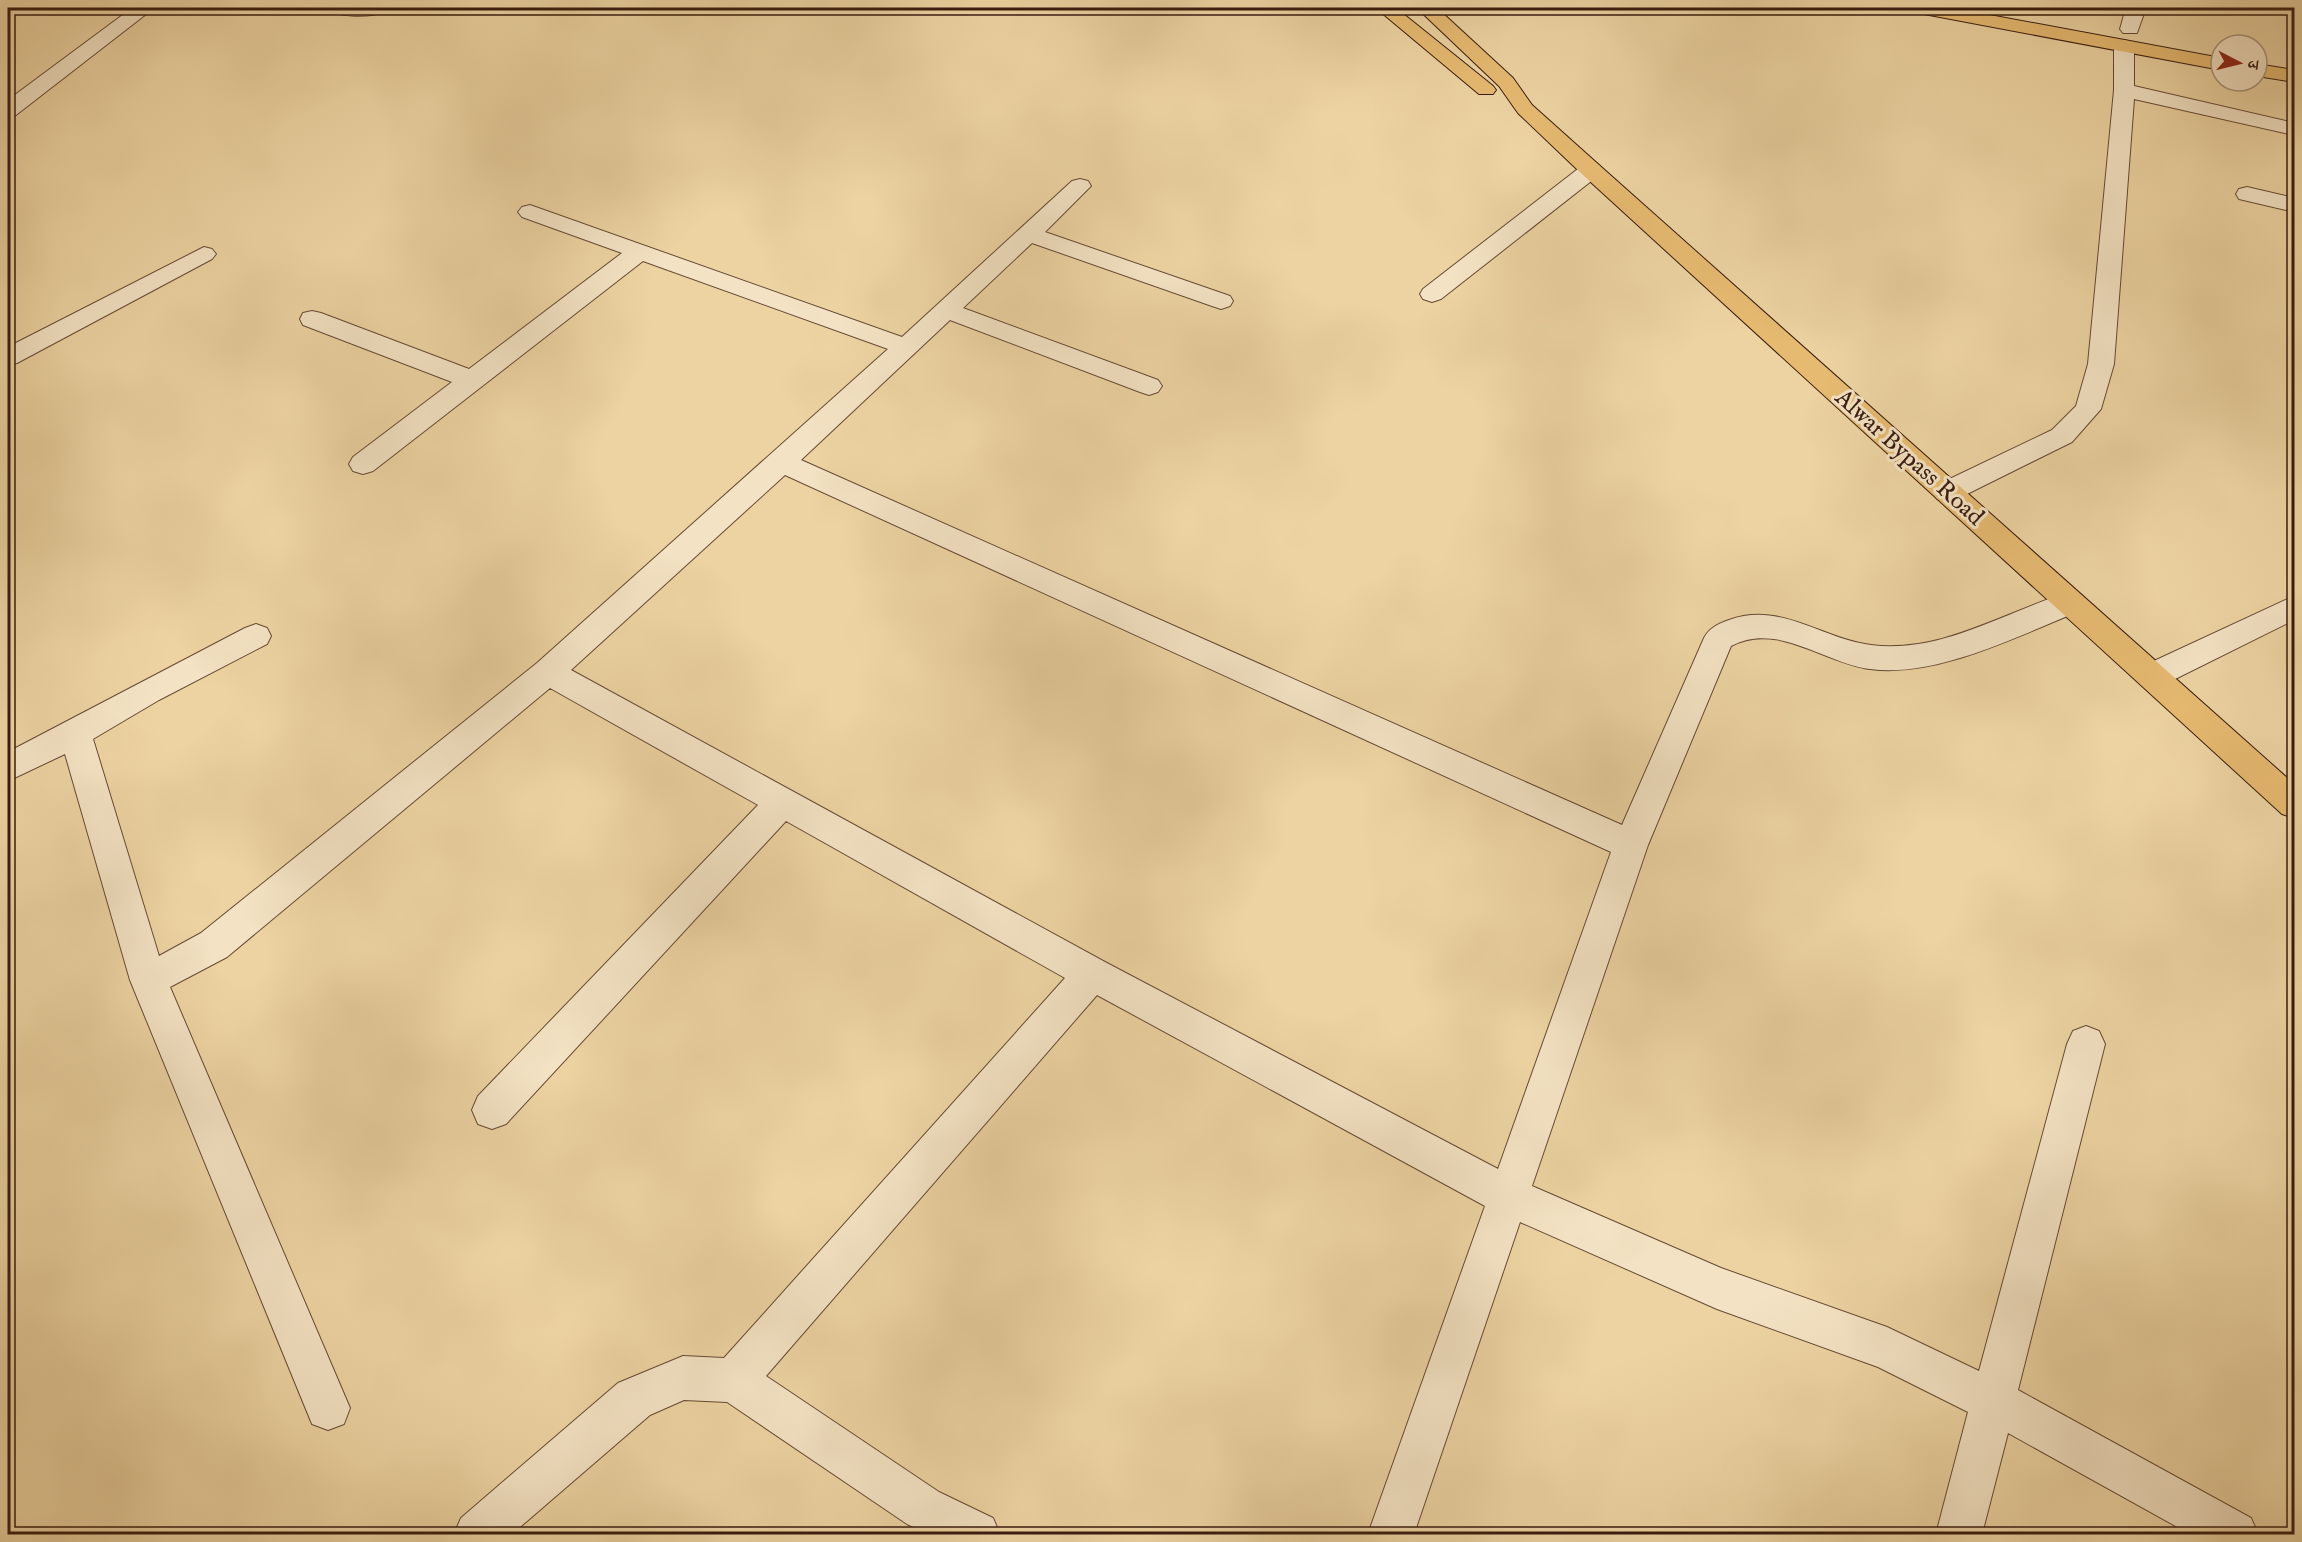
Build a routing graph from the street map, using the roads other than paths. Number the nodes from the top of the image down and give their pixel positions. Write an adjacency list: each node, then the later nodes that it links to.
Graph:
1 (144, 8): 18 (street)
2 (333, 8): 8 (street)
3 (1385, 8): 19 (highway, Alwar Bypass Road)
4 (1426, 8): 19 (highway, Alwar Bypass Road)
5 (1924, 8): 9 (highway)
6 (2020, 8): 10 (highway)
7 (2136, 8): 10 (street)
8 (375, 10)
9 (1974, 12): 10 (highway)
10 (2127, 37): 11 (highway); 14 (highway); 17 (street)
11 (2209, 45)
12 (2269, 53): 13 (highway)
13 (2295, 57)
14 (2209, 61)
15 (2269, 72): 16 (highway)
16 (2295, 76)
17 (2124, 90): 21 (street); 40 (street)
18 (17, 94): 20 (street)
19 (1525, 109): 22 (highway, Alwar Bypass Road)
20 (8, 110)
21 (2295, 129)
22 (1591, 170): 30 (street); 40 (highway, Alwar Bypass Road)
23 (1080, 186): 27 (street)
24 (2247, 194): 25 (street)
25 (2295, 206)
26 (530, 212): 28 (street)
27 (1029, 234): 31 (street); 32 (street)
28 (640, 251): 34 (street); 36 (street)
29 (204, 254): 35 (street)
30 (1432, 294)
31 (1221, 301)
32 (946, 310): 34 (street); 37 (street)
33 (312, 319): 36 (street)
34 (906, 347): 38 (street)
35 (8, 357)
36 (472, 380): 39 (street)
37 (1149, 386)
38 (782, 462): 44 (street); 50 (street)
39 (363, 464)
40 (1947, 492): 41 (highway, Alwar Bypass Road)
41 (2069, 603): 45 (highway, Alwar Bypass Road); 50 (street)
42 (2295, 607): 45 (street)
43 (256, 636): 46 (street)
44 (548, 672): 48 (street); 52 (street)
45 (2152, 676): 49 (highway, Alwar Bypass Road)
46 (75, 734): 47 (street); 52 (street)
47 (8, 767)
48 (784, 801): 51 (street); 54 (street)
49 (2295, 804)
50 (1631, 845): 55 (street)
51 (1092, 974): 55 (street); 56 (street)
52 (148, 980): 58 (street)
53 (2086, 1044): 57 (street)
54 (492, 1110)
55 (1508, 1196): 57 (street); 61 (street)
56 (733, 1380): 59 (street); 60 (street)
57 (1994, 1401): 62 (street); 63 (street)
58 (328, 1408)
59 (477, 1534)
60 (977, 1534)
61 (1391, 1534)
62 (1959, 1534)
63 (2235, 1534)

